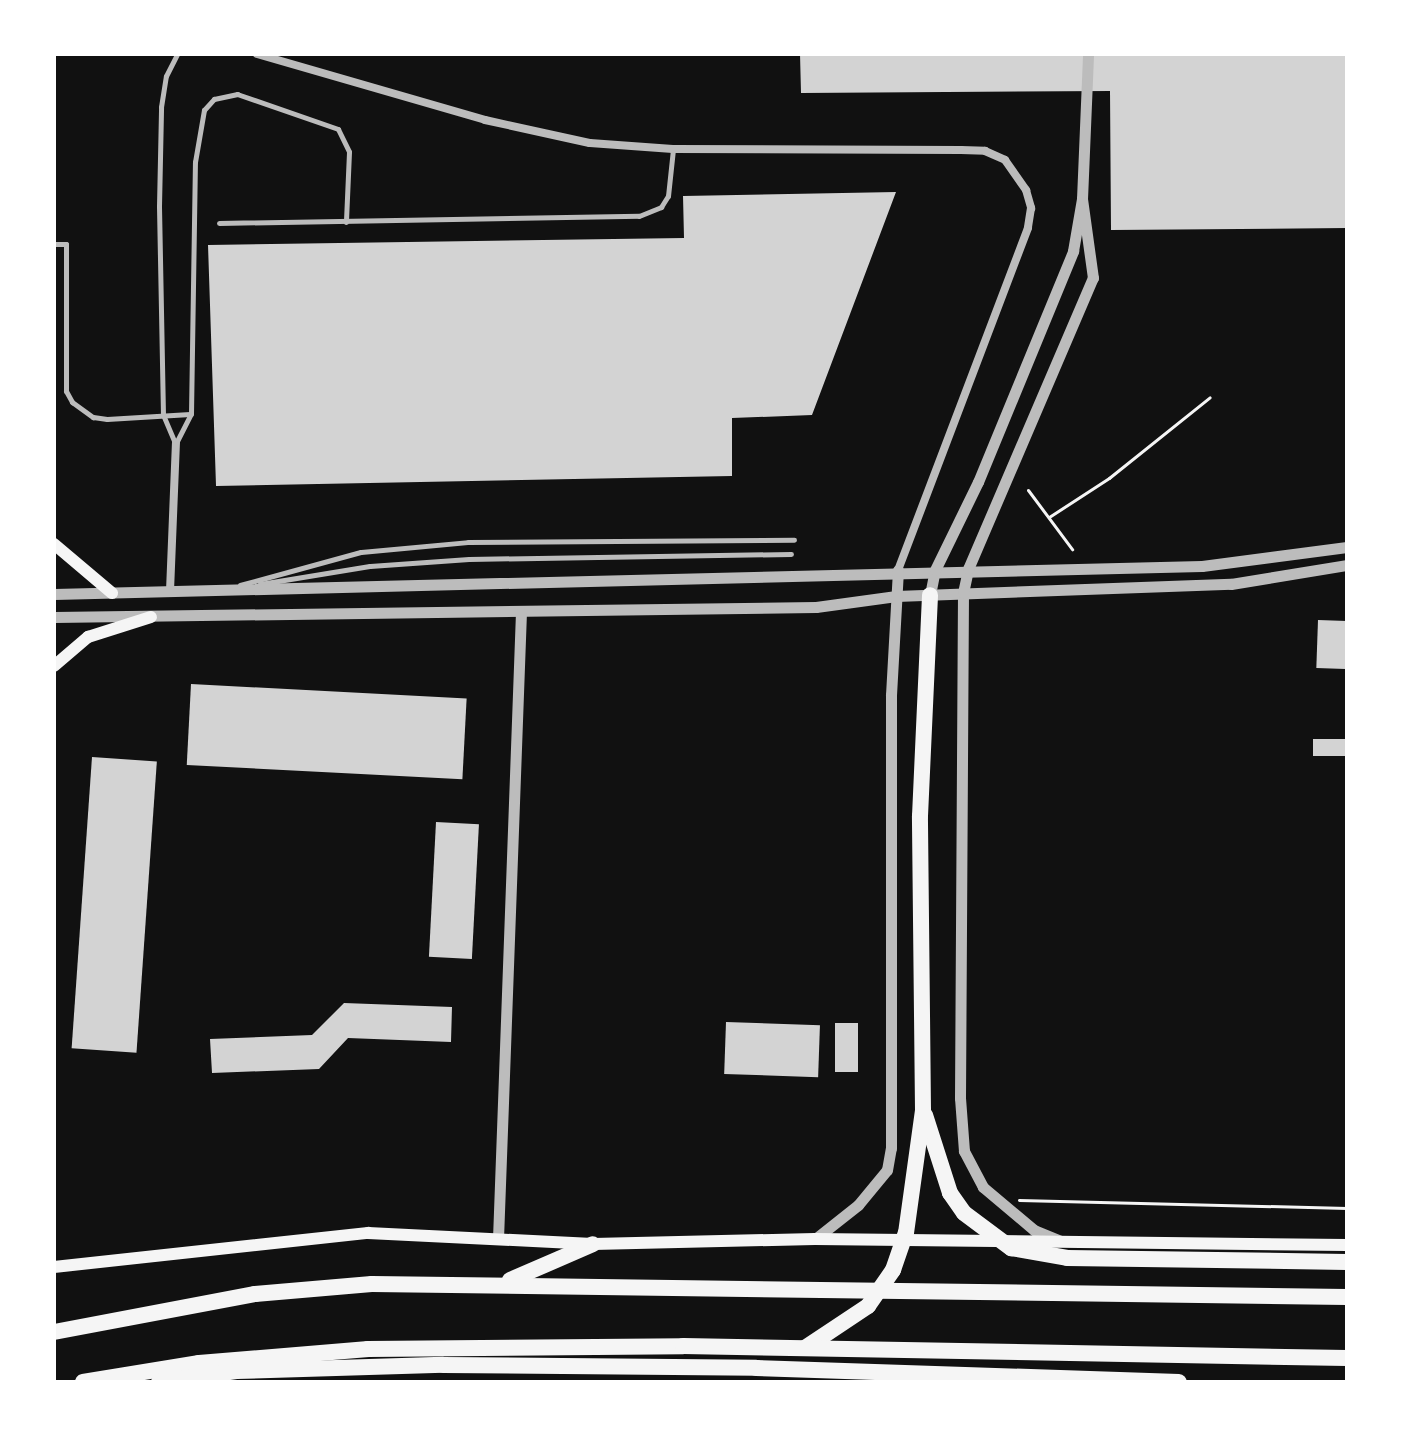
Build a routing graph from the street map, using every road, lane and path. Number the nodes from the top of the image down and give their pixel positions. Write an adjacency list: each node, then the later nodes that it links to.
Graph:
1 (177, 54): 13 (lane)
2 (257, 54): 6 (street)
3 (1088, 54): 5 (street)
4 (1097, 54): 5 (street)
5 (1089, 104): 7 (street)
6 (673, 149): 8 (lane); 24 (street)
7 (1082, 199): 23 (street); 25 (street)
8 (346, 222): 9 (lane); 12 (lane)
9 (219, 223)
10 (54, 244): 13 (lane)
11 (1210, 397): 16 (path)
12 (191, 414): 13 (lane); 14 (lane)
13 (163, 415): 14 (lane)
14 (176, 443): 26 (street)
15 (1028, 490): 16 (path)
16 (1049, 517): 20 (path)
17 (794, 540): 27 (lane)
18 (54, 544): 28 (main road)
19 (1347, 547): 23 (street)
20 (1072, 549)
21 (791, 554): 27 (lane)
22 (1347, 565): 29 (street)
23 (968, 569): 25 (street); 29 (street)
24 (898, 570): 25 (street); 27 (street); 32 (street)
25 (935, 570): 31 (street)
26 (170, 591): 27 (street); 28 (street)
27 (219, 591)
28 (112, 593): 30 (street)
29 (963, 593): 31 (street); 38 (street)
30 (54, 594)
31 (930, 595): 32 (street); 37 (highway)
32 (896, 596): 33 (street); 41 (street)
33 (521, 613): 35 (street); 40 (street)
34 (54, 617): 35 (street)
35 (151, 617): 36 (main road)
36 (54, 666)
37 (923, 1110): 45 (highway); 51 (highway)
38 (997, 1200): 39 (path); 43 (street)
39 (1347, 1208)
40 (498, 1239): 42 (main road); 46 (main road)
41 (815, 1239): 42 (main road); 43 (main road)
42 (593, 1244): 47 (highway)
43 (1067, 1244): 44 (main road)
44 (1347, 1245)
45 (1347, 1262)
46 (54, 1265)
47 (503, 1283): 48 (highway); 49 (highway)
48 (1347, 1297)
49 (54, 1332)
50 (1347, 1358): 52 (highway)
51 (756, 1368): 53 (highway); 54 (highway)
52 (83, 1382)
53 (159, 1382)
54 (1179, 1382)

